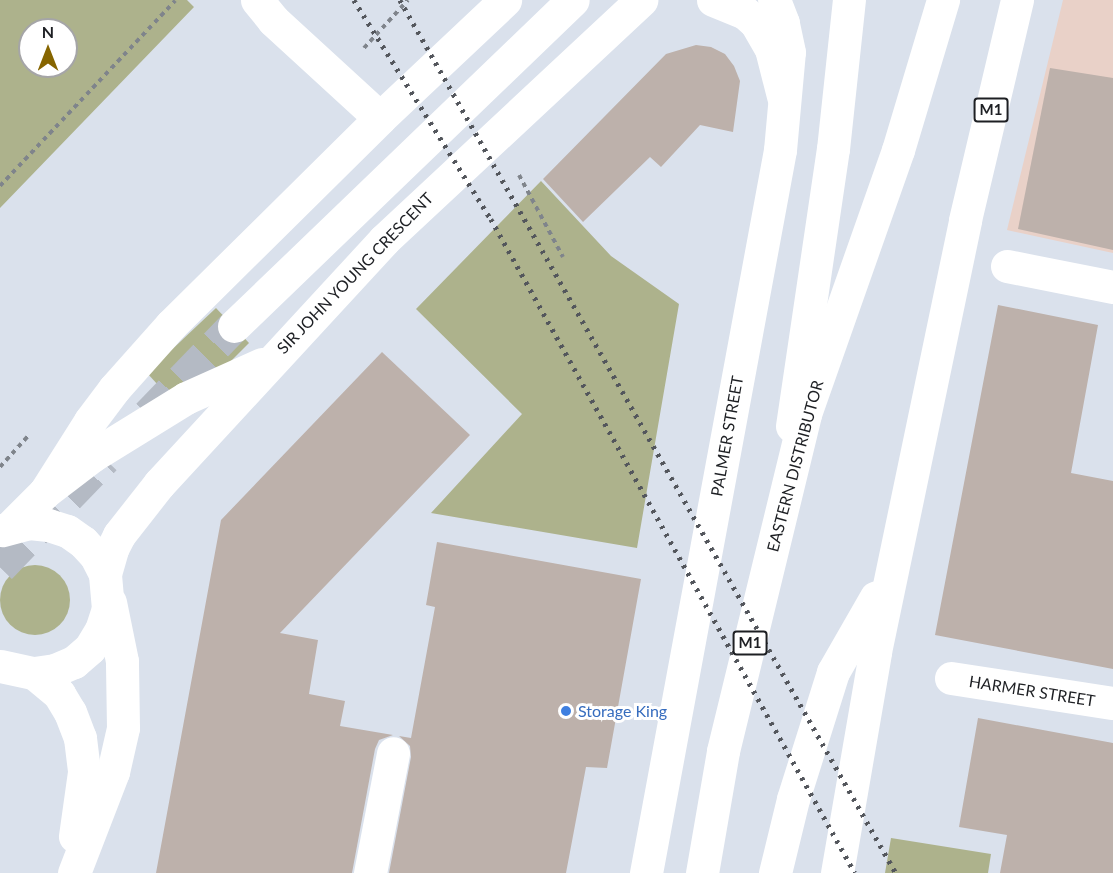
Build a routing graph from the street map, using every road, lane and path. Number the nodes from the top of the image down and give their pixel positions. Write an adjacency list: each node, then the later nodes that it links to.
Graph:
1 (257, 0): 14 (main road)
2 (408, 0): 12 (path)
3 (505, 0): 14 (main road)
4 (573, 0): 20 (main road)
5 (641, 0): 21 (main road, SIR JOHN YOUNG CRESCENT)
6 (713, 0): 13 (main road)
7 (774, 0): 13 (main road, PALMER STREET)
8 (849, 0): 24 (main road)
9 (943, 0): 24 (main road, EASTERN DISTRIBUTOR / M1)
10 (1017, 0): 25 (main road, M1)
11 (175, 1): 16 (path)
12 (359, 53)
13 (785, 104): 33 (main road, PALMER STREET)
14 (380, 118): 22 (main road)
15 (519, 175): 17 (path)
16 (0, 186)
17 (562, 257)
18 (1007, 266): 19 (main road)
19 (1113, 287)
20 (234, 326)
21 (274, 358): 22 (main road); 26 (main road, SIR JOHN YOUNG CRESCENT)
22 (45, 492): 23 (main road)
23 (5, 529): 26 (main road)
24 (777, 529): 34 (main road, EASTERN DISTRIBUTOR / M1)
25 (892, 569): 35 (main road); 36 (main road, M1)
26 (106, 581): 27 (main road, SIR JOHN YOUNG CRESCENT); 31 (main road)
27 (10, 670): 31 (main road)
28 (951, 678): 29 (main road, HARMER STREET)
29 (1113, 703)
30 (393, 753): 32 (main road)
31 (72, 873)
32 (370, 873)
33 (646, 873)
34 (702, 873)
35 (776, 873)
36 (837, 873)

